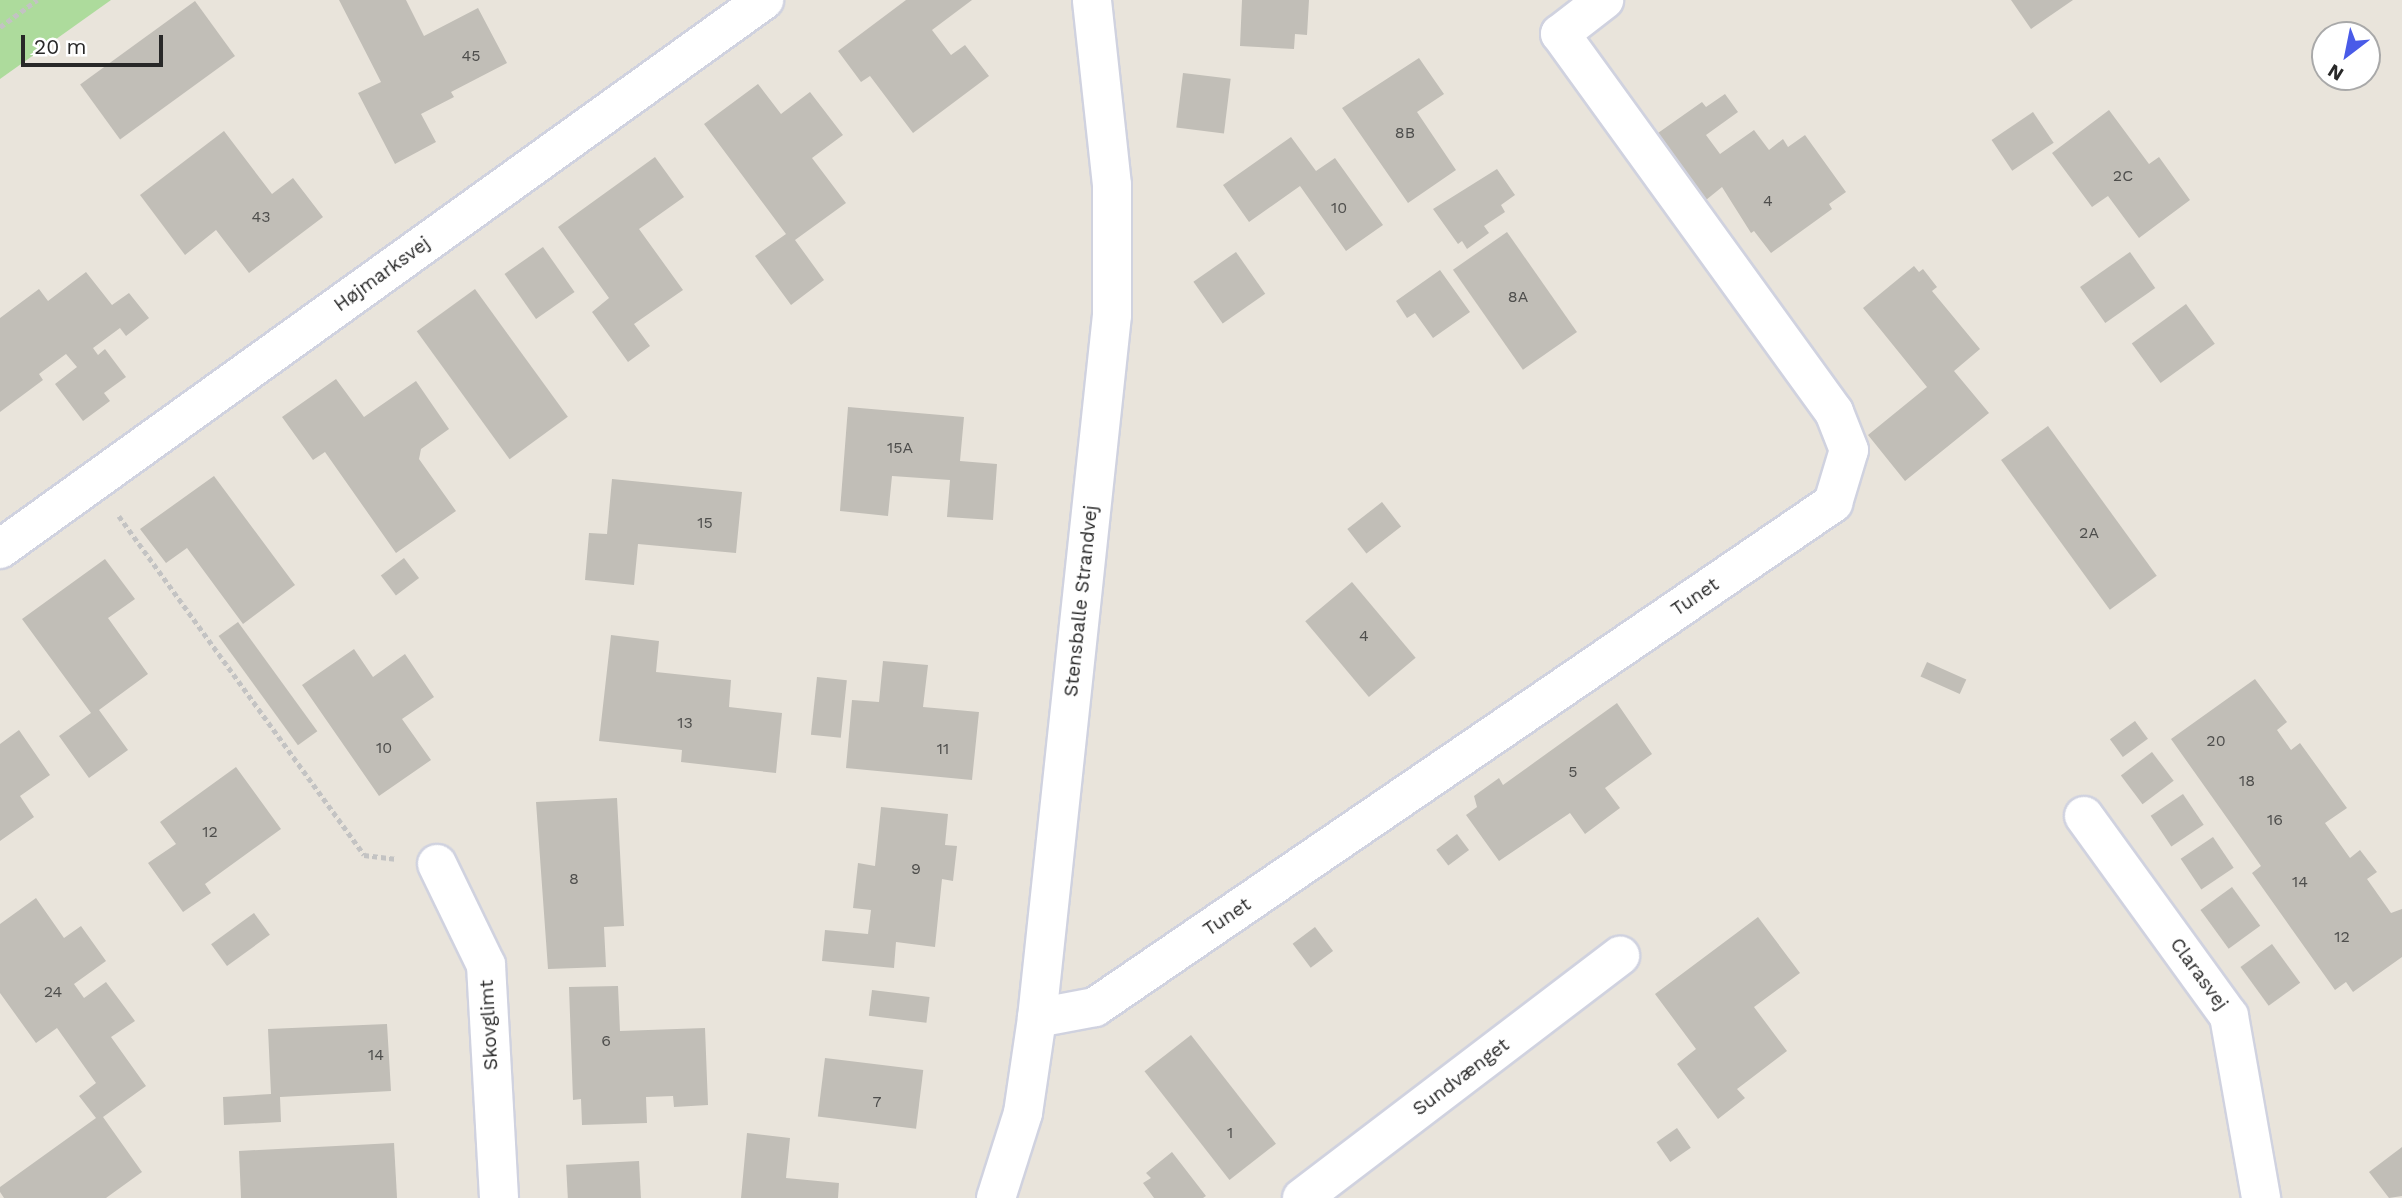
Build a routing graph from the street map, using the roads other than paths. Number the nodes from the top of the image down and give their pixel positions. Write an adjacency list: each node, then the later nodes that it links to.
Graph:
1 (764, 0): 4 (street, Højmarksvej)
2 (1091, 0): 8 (street, Stensballe Strandvej)
3 (1604, 0): 8 (street, Tunet)
4 (0, 549)
5 (2084, 816): 12 (street, Clarasvej)
6 (437, 864): 9 (street, Skovglimt)
7 (1620, 956): 11 (street, Sundvænget)
8 (1037, 1018): 10 (street, Stensballe Strandvej)
9 (499, 1198)
10 (996, 1198)
11 (1302, 1198)
12 (2261, 1198)

